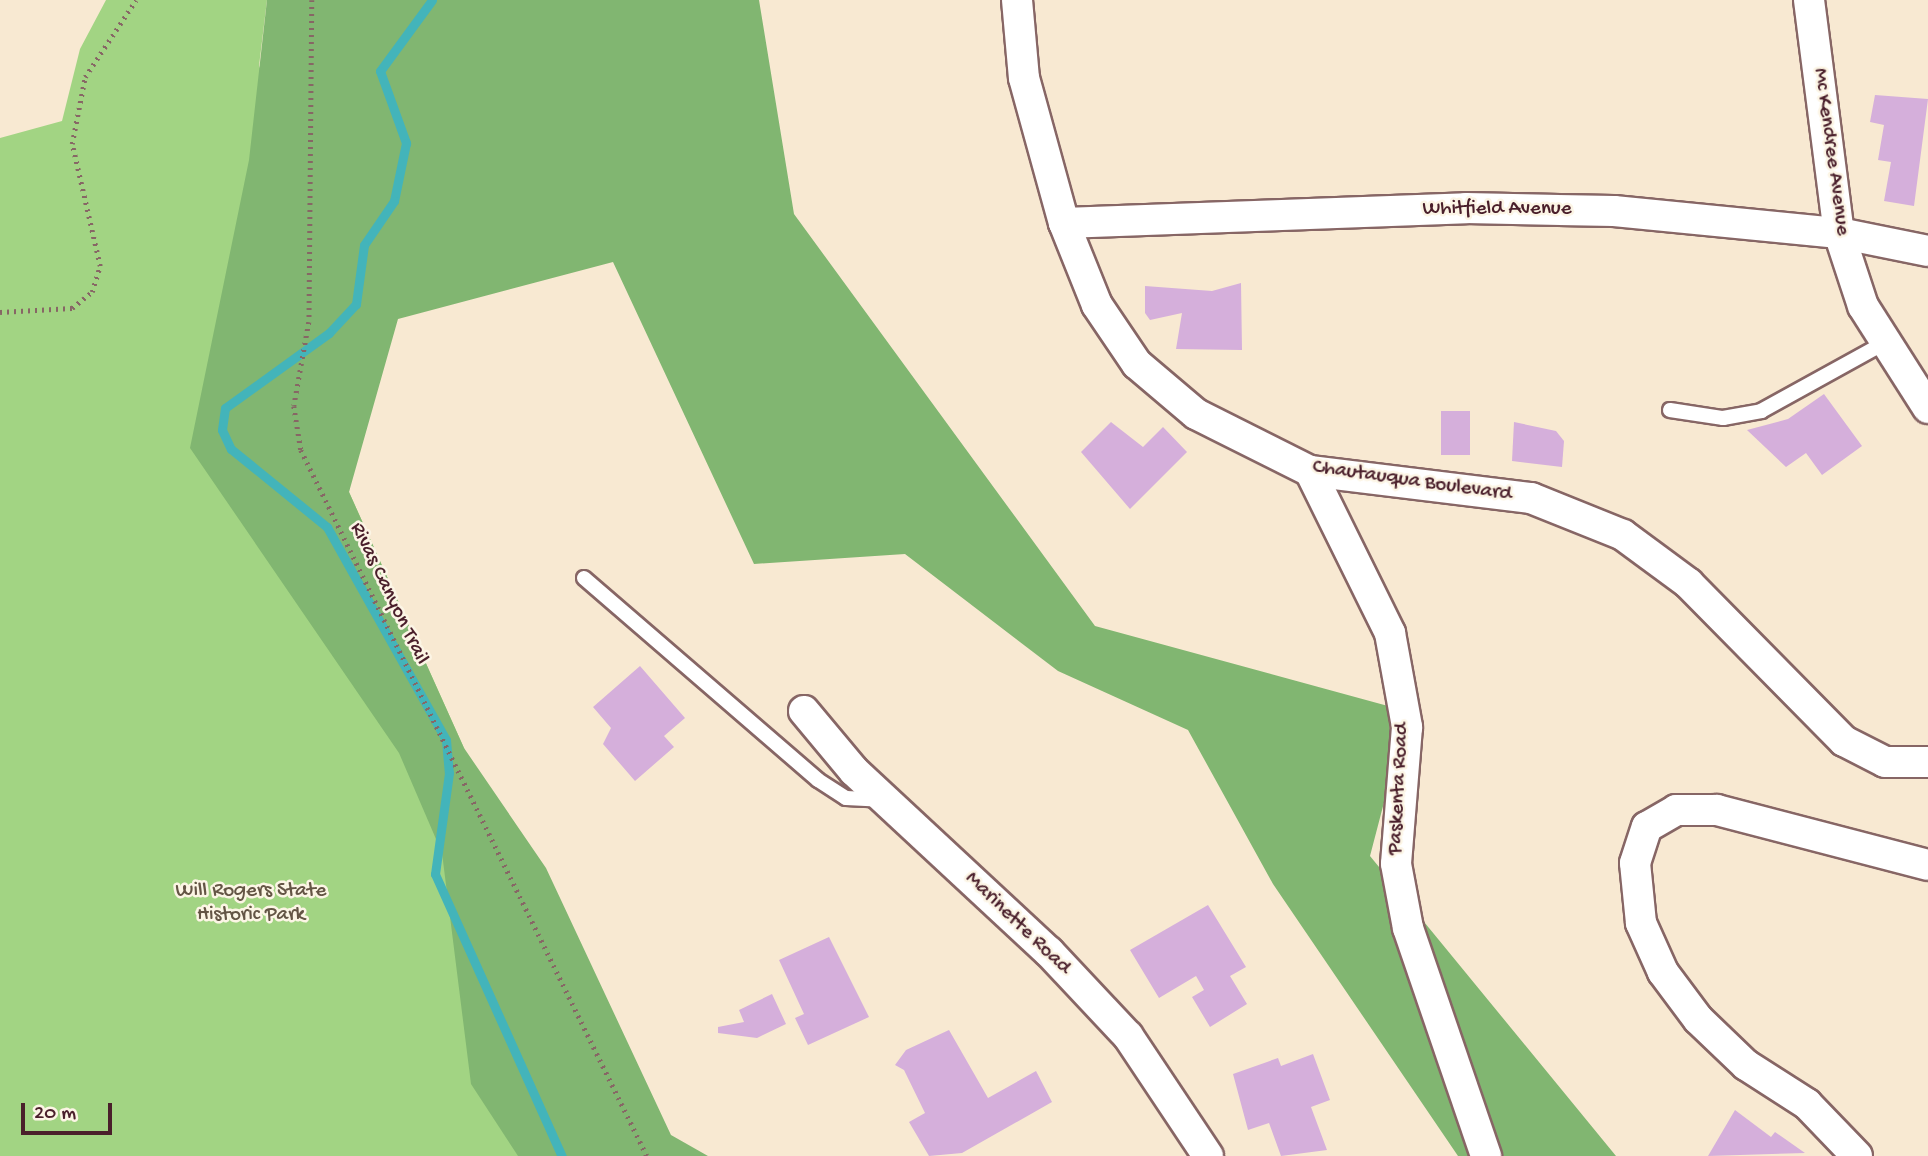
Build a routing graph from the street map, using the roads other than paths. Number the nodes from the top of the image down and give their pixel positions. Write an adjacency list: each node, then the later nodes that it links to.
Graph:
1 (1017, 0): 3 (street, Chautauqua Boulevard)
2 (1809, 0): 4 (street, Mc Kendree Avenue)
3 (1064, 223): 4 (street, Whitfield Avenue); 9 (street, Chautauqua Boulevard)
4 (1839, 233): 5 (street, Whitfield Avenue); 6 (street, Mc Kendree Avenue)
5 (1928, 251)
6 (1884, 343): 7 (street, Mc Kendree Avenue); 8 (lane)
7 (1928, 408)
8 (1670, 410)
9 (1310, 471): 12 (street, Chautauqua Boulevard); 16 (street, Paskenta Road)
10 (584, 578): 13 (lane)
11 (804, 711): 13 (street, Marinette Road)
12 (1928, 762)
13 (886, 800): 15 (street, Marinette Road)
14 (1928, 865): 17 (street)
15 (1208, 1156)
16 (1486, 1156)
17 (1857, 1156)

